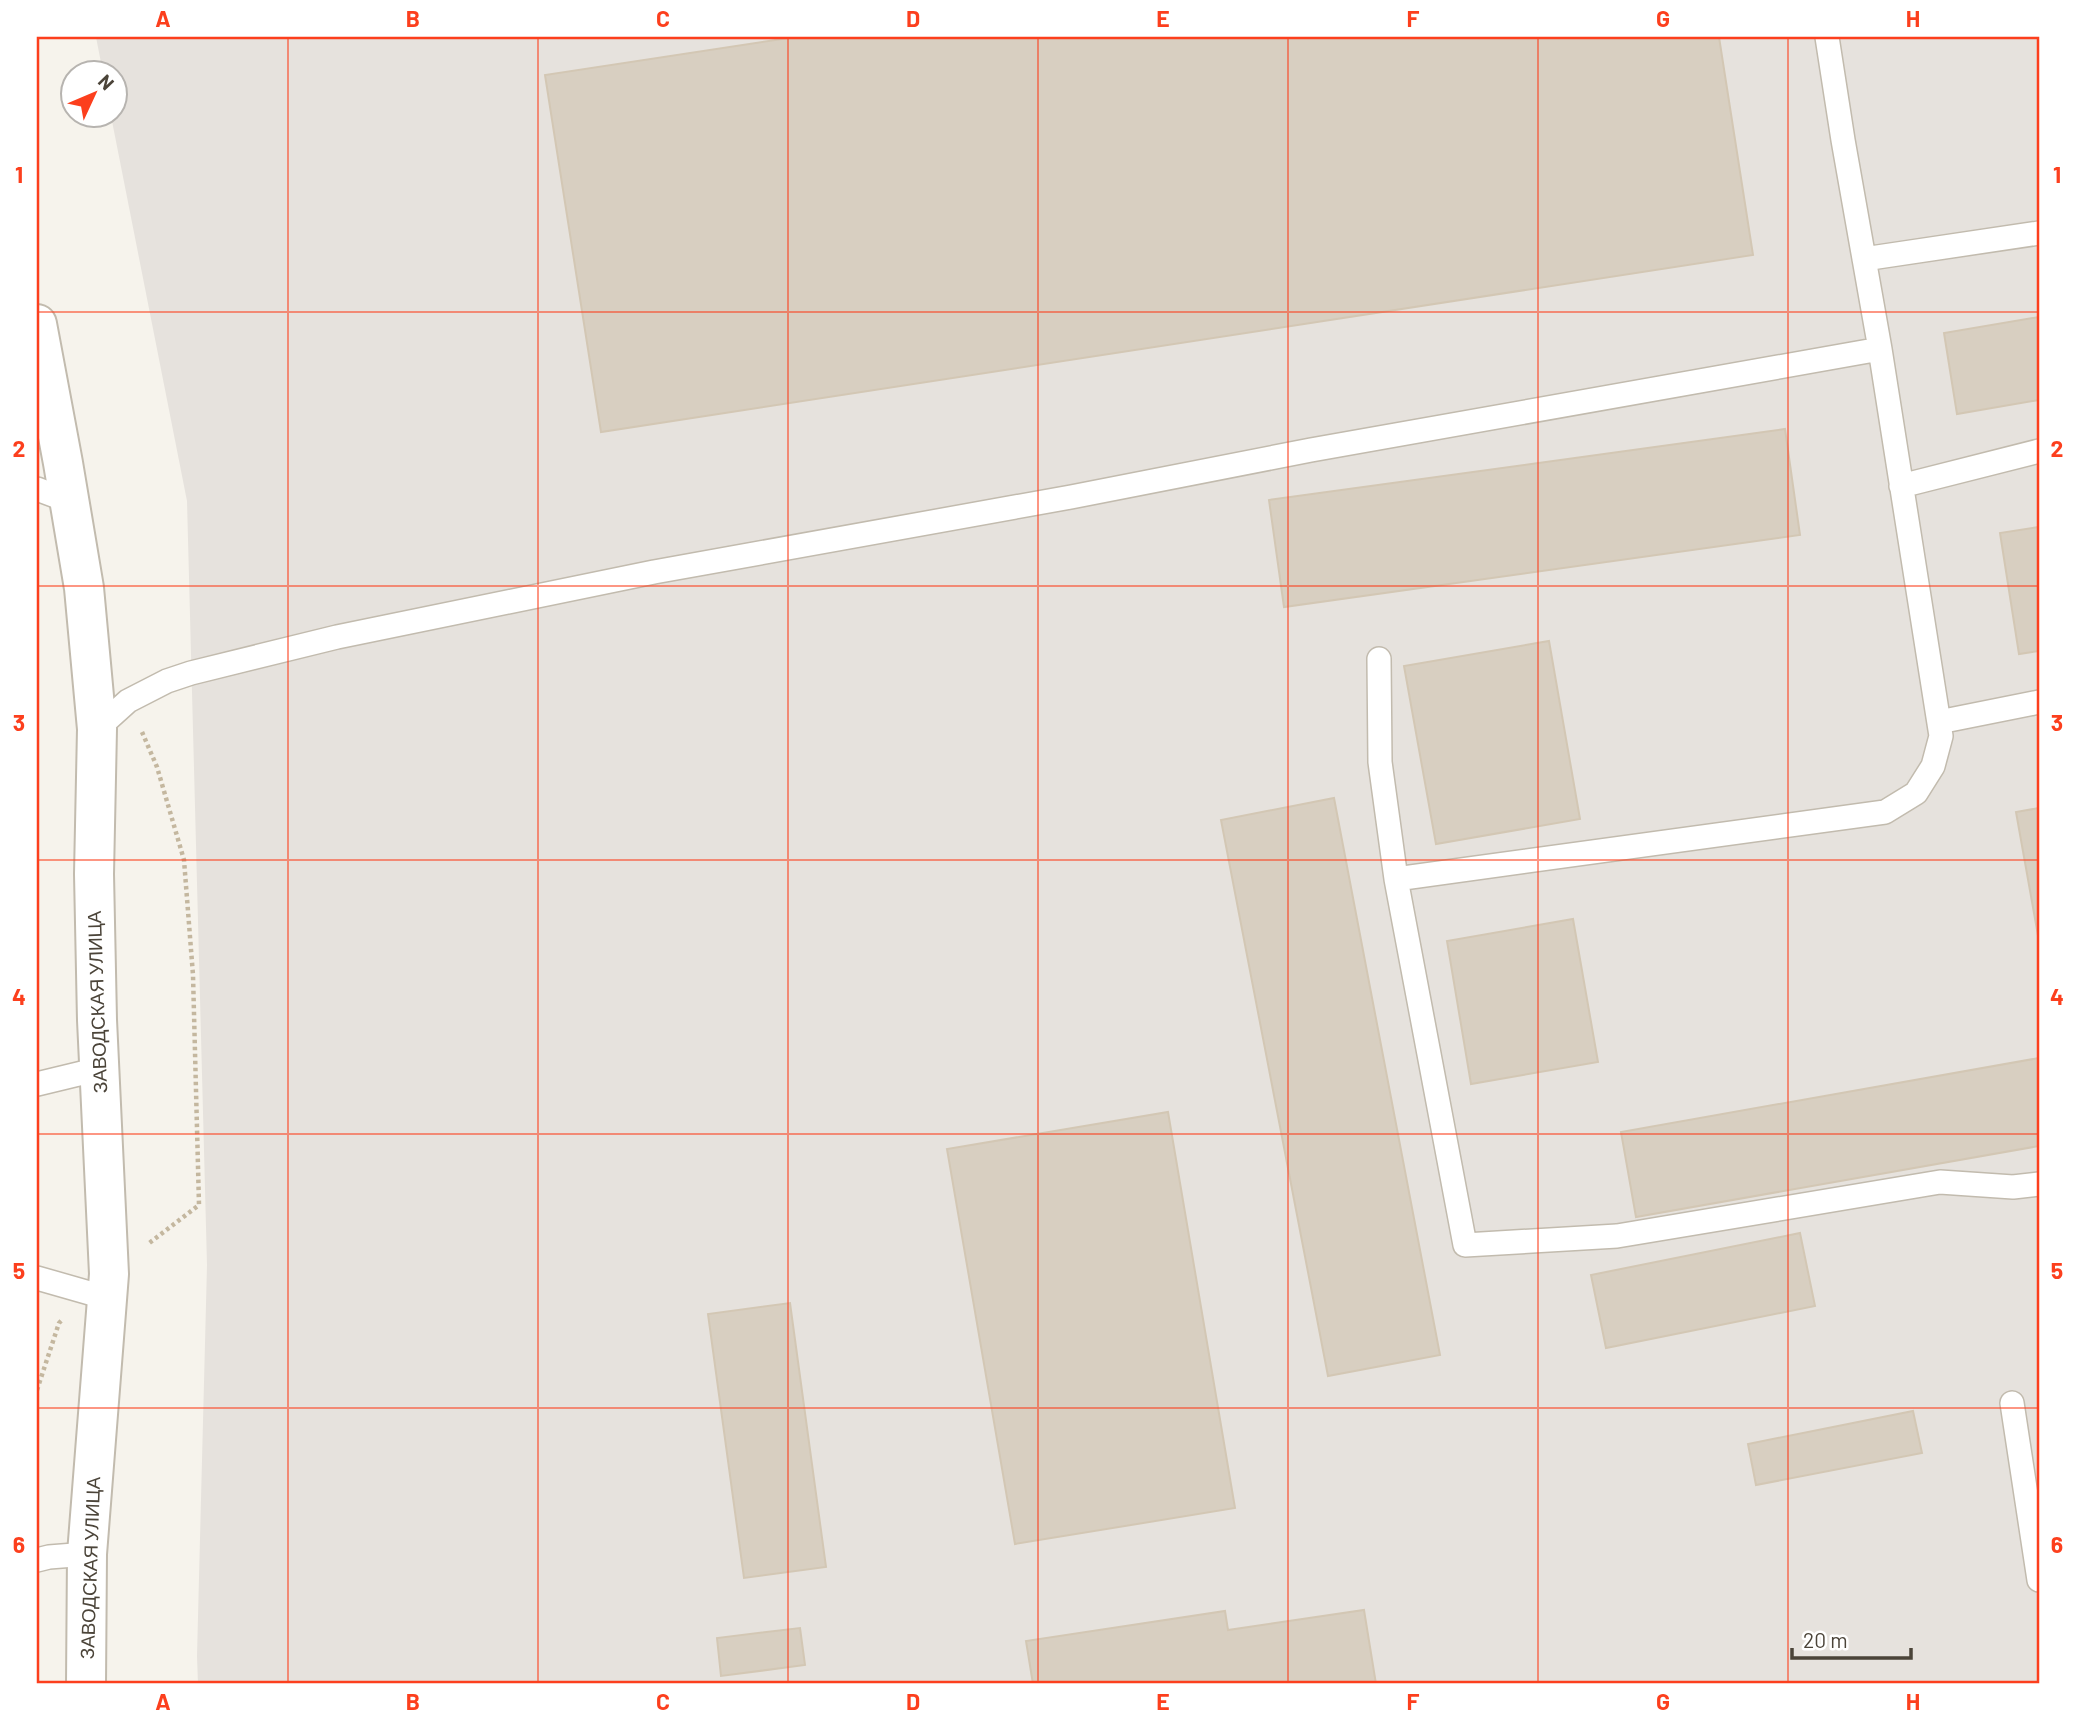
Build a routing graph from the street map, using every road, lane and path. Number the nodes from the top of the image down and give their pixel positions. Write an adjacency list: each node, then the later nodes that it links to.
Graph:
1 (1828, 37): 3 (lane)
2 (2039, 233): 3 (lane)
3 (1864, 259): 5 (lane)
4 (37, 324): 8 (street, ЗАВОДСКАЯ УЛИЦА)
5 (1880, 349): 7 (lane); 10 (lane)
6 (2039, 451): 7 (lane)
7 (1902, 486): 12 (lane)
8 (53, 495): 13 (street, ЗАВОДСКАЯ УЛИЦА)
9 (1379, 659): 14 (lane)
10 (128, 701): 13 (lane); 19 (path)
11 (2039, 702): 12 (lane)
12 (1939, 722): 14 (lane)
13 (97, 729): 15 (street, ЗАВОДСКАЯ УЛИЦА)
14 (1396, 879): 17 (lane)
15 (99, 1069): 16 (lane); 19 (street, ЗАВОДСКАЯ УЛИЦА)
16 (37, 1084)
17 (2039, 1184)
18 (37, 1278): 19 (lane)
19 (101, 1288): 20 (path); 22 (street, ЗАВОДСКАЯ УЛИЦА)
20 (37, 1390)
21 (2012, 1402): 24 (lane)
22 (87, 1554): 23 (lane); 25 (street, ЗАВОДСКАЯ УЛИЦА)
23 (37, 1560)
24 (2039, 1580)
25 (86, 1684)

